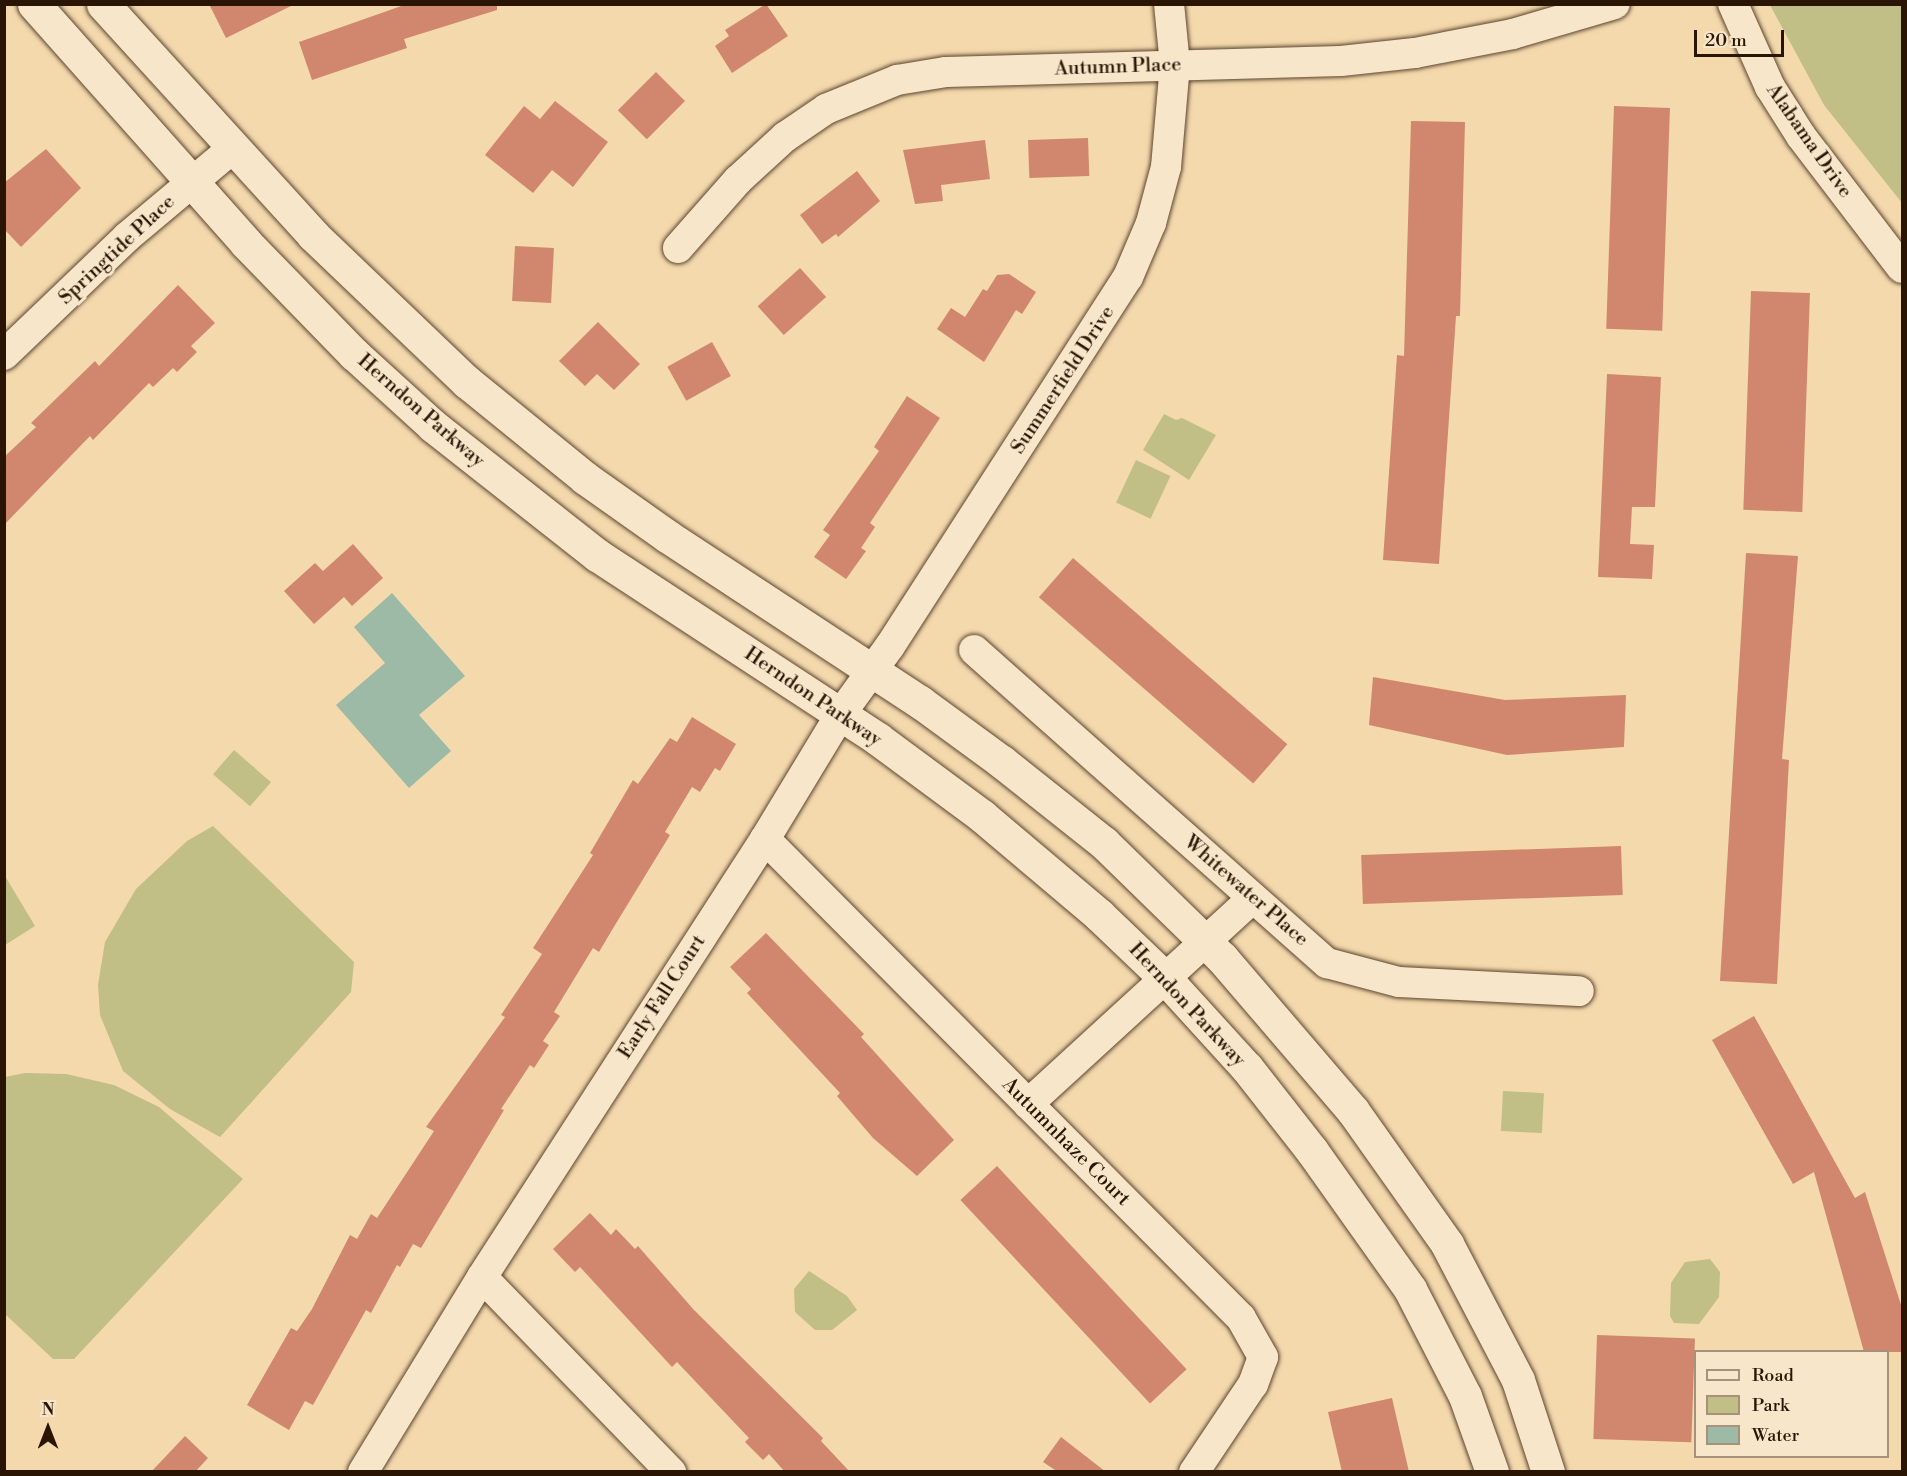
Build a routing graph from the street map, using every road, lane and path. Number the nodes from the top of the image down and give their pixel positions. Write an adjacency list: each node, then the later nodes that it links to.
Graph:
1 (34, 4): 8 (main road, Herndon Parkway)
2 (103, 4): 7 (main road)
3 (1169, 4): 6 (street, Summerfield Drive)
4 (1615, 4): 6 (street, Autumn Place)
5 (1733, 4): 10 (street, Alabama Drive)
6 (1175, 65): 9 (street, Autumn Place); 13 (street, Summerfield Drive)
7 (233, 148): 8 (street, Springtide Place); 13 (main road)
8 (190, 183): 11 (street, Springtide Place); 14 (main road, Herndon Parkway)
9 (678, 248)
10 (1902, 268)
11 (4, 355)
12 (974, 650): 16 (street, Whitewater Place)
13 (872, 670): 14 (street, Summerfield Drive); 17 (main road)
14 (840, 715): 15 (street, Early Fall Court); 18 (main road, Herndon Parkway)
15 (765, 839): 20 (street, Autumnhaze Court); 21 (street, Early Fall Court)
16 (1253, 898): 17 (street); 19 (street, Whitewater Place)
17 (1205, 941): 18 (street); 26 (main road)
18 (1165, 978): 20 (street); 25 (main road, Herndon Parkway)
19 (1580, 991)
20 (1028, 1104): 24 (street, Autumnhaze Court)
21 (482, 1277): 22 (street, Early Fall Court); 23 (street)
22 (363, 1472)
23 (671, 1472)
24 (1194, 1472)
25 (1492, 1472)
26 (1548, 1472)

